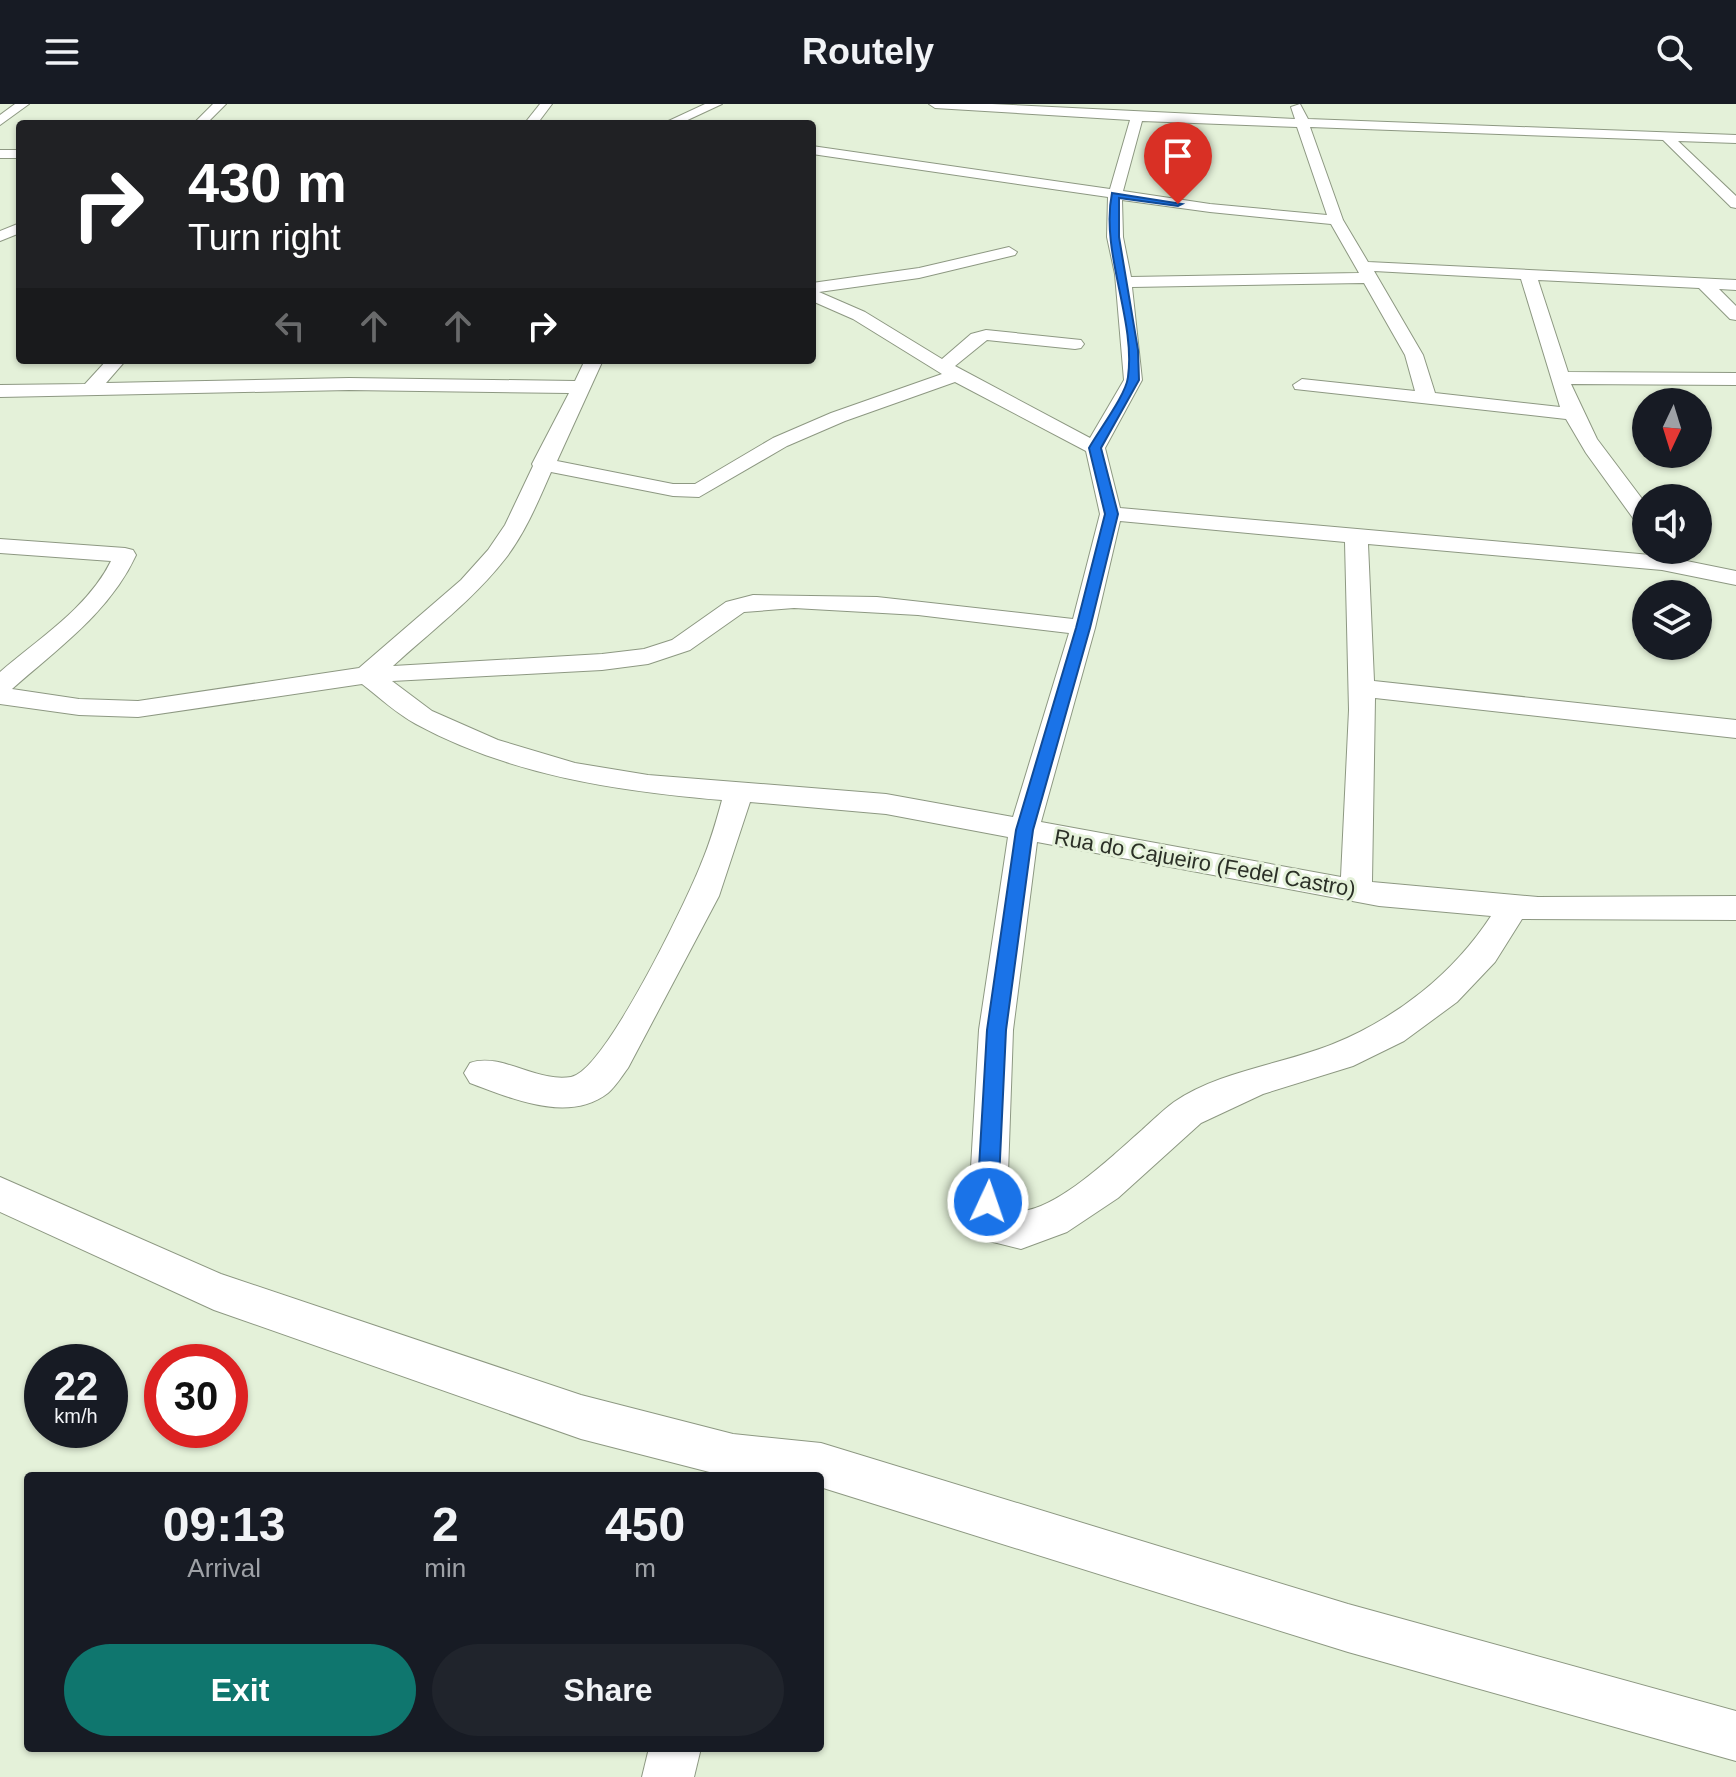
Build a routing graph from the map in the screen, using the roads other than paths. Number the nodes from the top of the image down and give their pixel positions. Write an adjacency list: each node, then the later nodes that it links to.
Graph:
1 (23, 104): 11 (street)
2 (220, 104): 8 (street)
3 (546, 104): 9 (street)
4 (716, 104): 10 (street)
5 (935, 104): 7 (street)
6 (1295, 104): 12 (street)
7 (1137, 117): 12 (street); 16 (street)
8 (203, 120)
9 (533, 120)
10 (678, 120)
11 (0, 121)
12 (1305, 123): 13 (street); 18 (street)
13 (1666, 136): 14 (street); 17 (street)
14 (1736, 139)
15 (816, 151): 16 (street)
16 (1115, 195): 18 (street); 22 (street)
17 (1736, 204)
18 (1336, 220): 20 (street)
19 (1009, 252): 25 (street)
20 (1365, 272): 21 (street); 22 (street); 42 (street)
21 (1528, 276): 23 (street); 34 (street)
22 (1124, 282): 44 (street)
23 (1703, 283): 24 (street); 27 (street)
24 (1736, 285)
25 (816, 287)
26 (816, 296): 33 (street)
27 (1736, 315)
28 (1075, 344): 33 (street)
29 (113, 364): 40 (street)
30 (592, 364): 39 (street)
31 (388, 366): 36 (street)
32 (235, 368): 37 (street)
33 (950, 371): 44 (street); 45 (street)
34 (1559, 378): 35 (street); 43 (street)
35 (1736, 379)
36 (349, 384): 37 (street); 39 (street)
37 (217, 385): 40 (street)
38 (1302, 385): 42 (street)
39 (580, 387): 45 (street)
40 (90, 389): 41 (street)
41 (0, 391)
42 (1427, 399): 43 (street)
43 (1573, 414): 46 (street)
44 (1095, 448): 47 (street)
45 (542, 464): 54 (street)
46 (1632, 499)
47 (1111, 514): 48 (street); 53 (street)
48 (1356, 538): 50 (street); 56 (street)
49 (0, 546): 55 (street)
50 (1632, 555)
51 (1685, 564): 52 (street)
52 (1736, 578)
53 (1083, 628): 54 (street); 60 (street)
54 (367, 675): 57 (street); 59 (street, Rua do Cajueiro (Fedel Castro))
55 (0, 686)
56 (1361, 688): 58 (street); 61 (street)
57 (0, 696)
58 (1736, 729)
59 (738, 792): 60 (street, Rua do Cajueiro (Fedel Castro)); 64 (street)
60 (1024, 830): 61 (street, Rua do Cajueiro (Fedel Castro)); 62 (street)
61 (1356, 891): 62 (street, Rua do Cajueiro (Fedel Castro))
62 (1514, 907): 63 (street, Rua do Cajueiro (Fedel Castro))
63 (1736, 908)
64 (482, 1073)
65 (0, 1194): 66 (street)
66 (731, 1466): 67 (street)
67 (1736, 1736)
68 (674, 1752): 69 (street)
69 (668, 1777)

